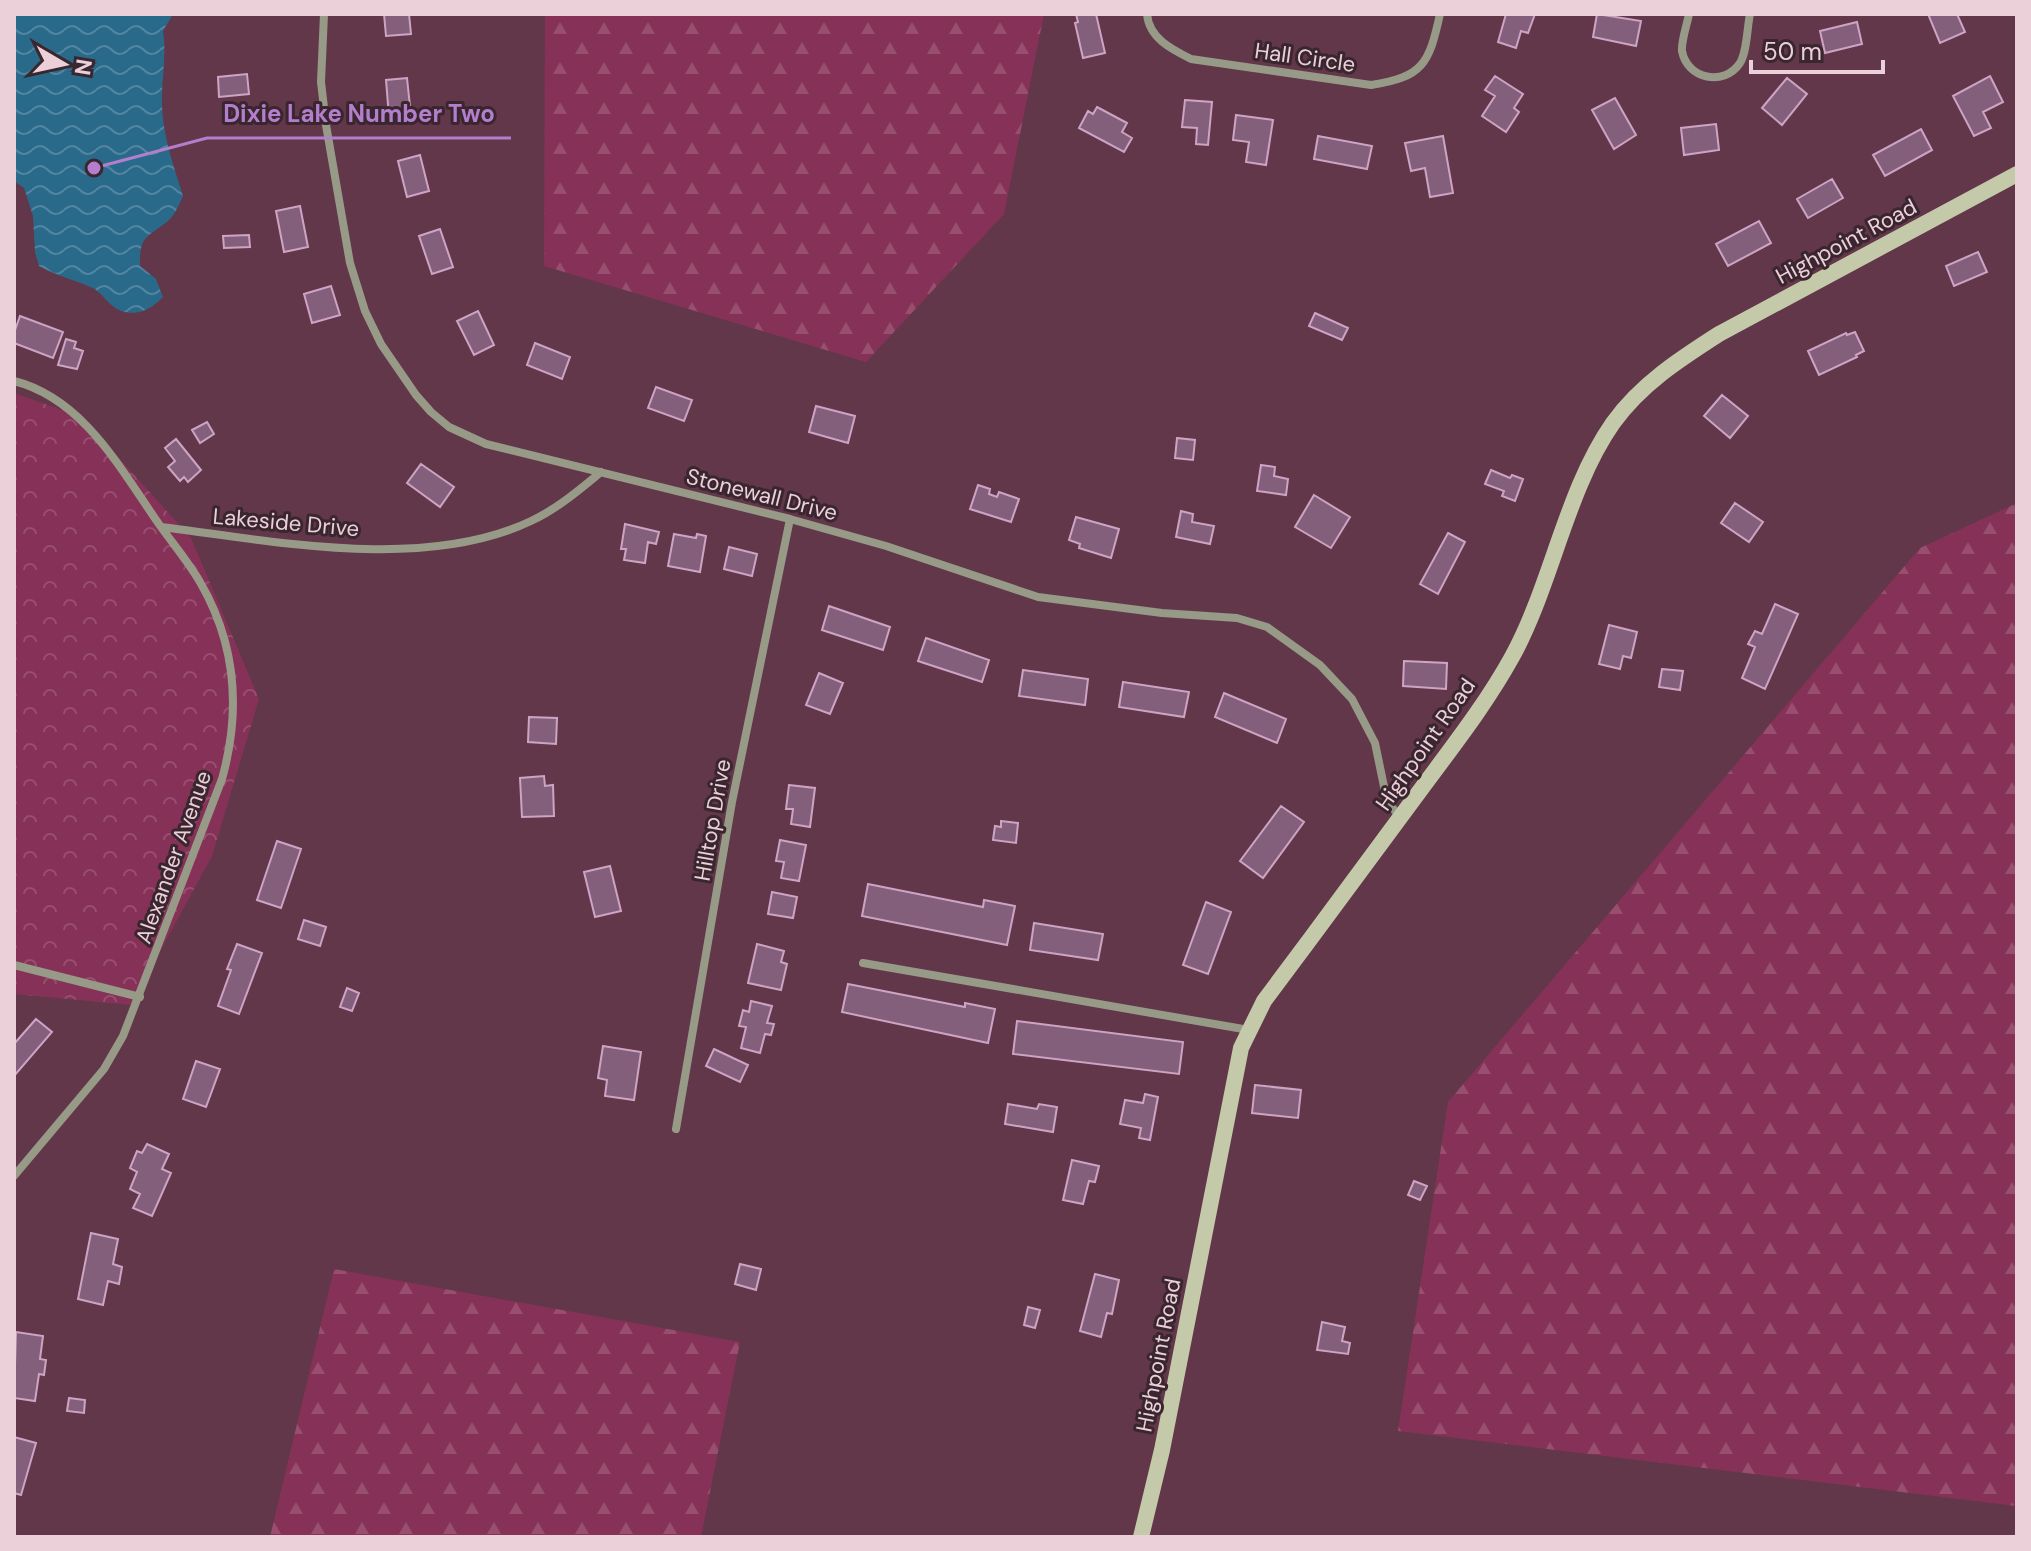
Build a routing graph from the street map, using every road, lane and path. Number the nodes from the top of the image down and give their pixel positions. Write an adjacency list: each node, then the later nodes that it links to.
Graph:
1 (324, 14): 8 (street, Stonewall Drive)
2 (1147, 14): 3 (street, Hall Circle)
3 (1440, 14)
4 (1689, 14): 5 (street)
5 (1750, 14)
6 (2017, 174): 11 (street, Highpoint Road)
7 (14, 381): 10 (street)
8 (601, 472): 9 (street, Stonewall Drive); 10 (street, Lakeside Drive)
9 (790, 519): 11 (street, Stonewall Drive); 16 (street, Hilltop Drive)
10 (161, 527): 14 (street, Alexander Avenue)
11 (1400, 817): 15 (street, Highpoint Road)
12 (863, 963): 15 (street)
13 (14, 965): 14 (street)
14 (140, 997): 17 (street, Alexander Avenue)
15 (1250, 1030): 18 (street, Highpoint Road)
16 (676, 1129)
17 (14, 1176)
18 (1141, 1537)

